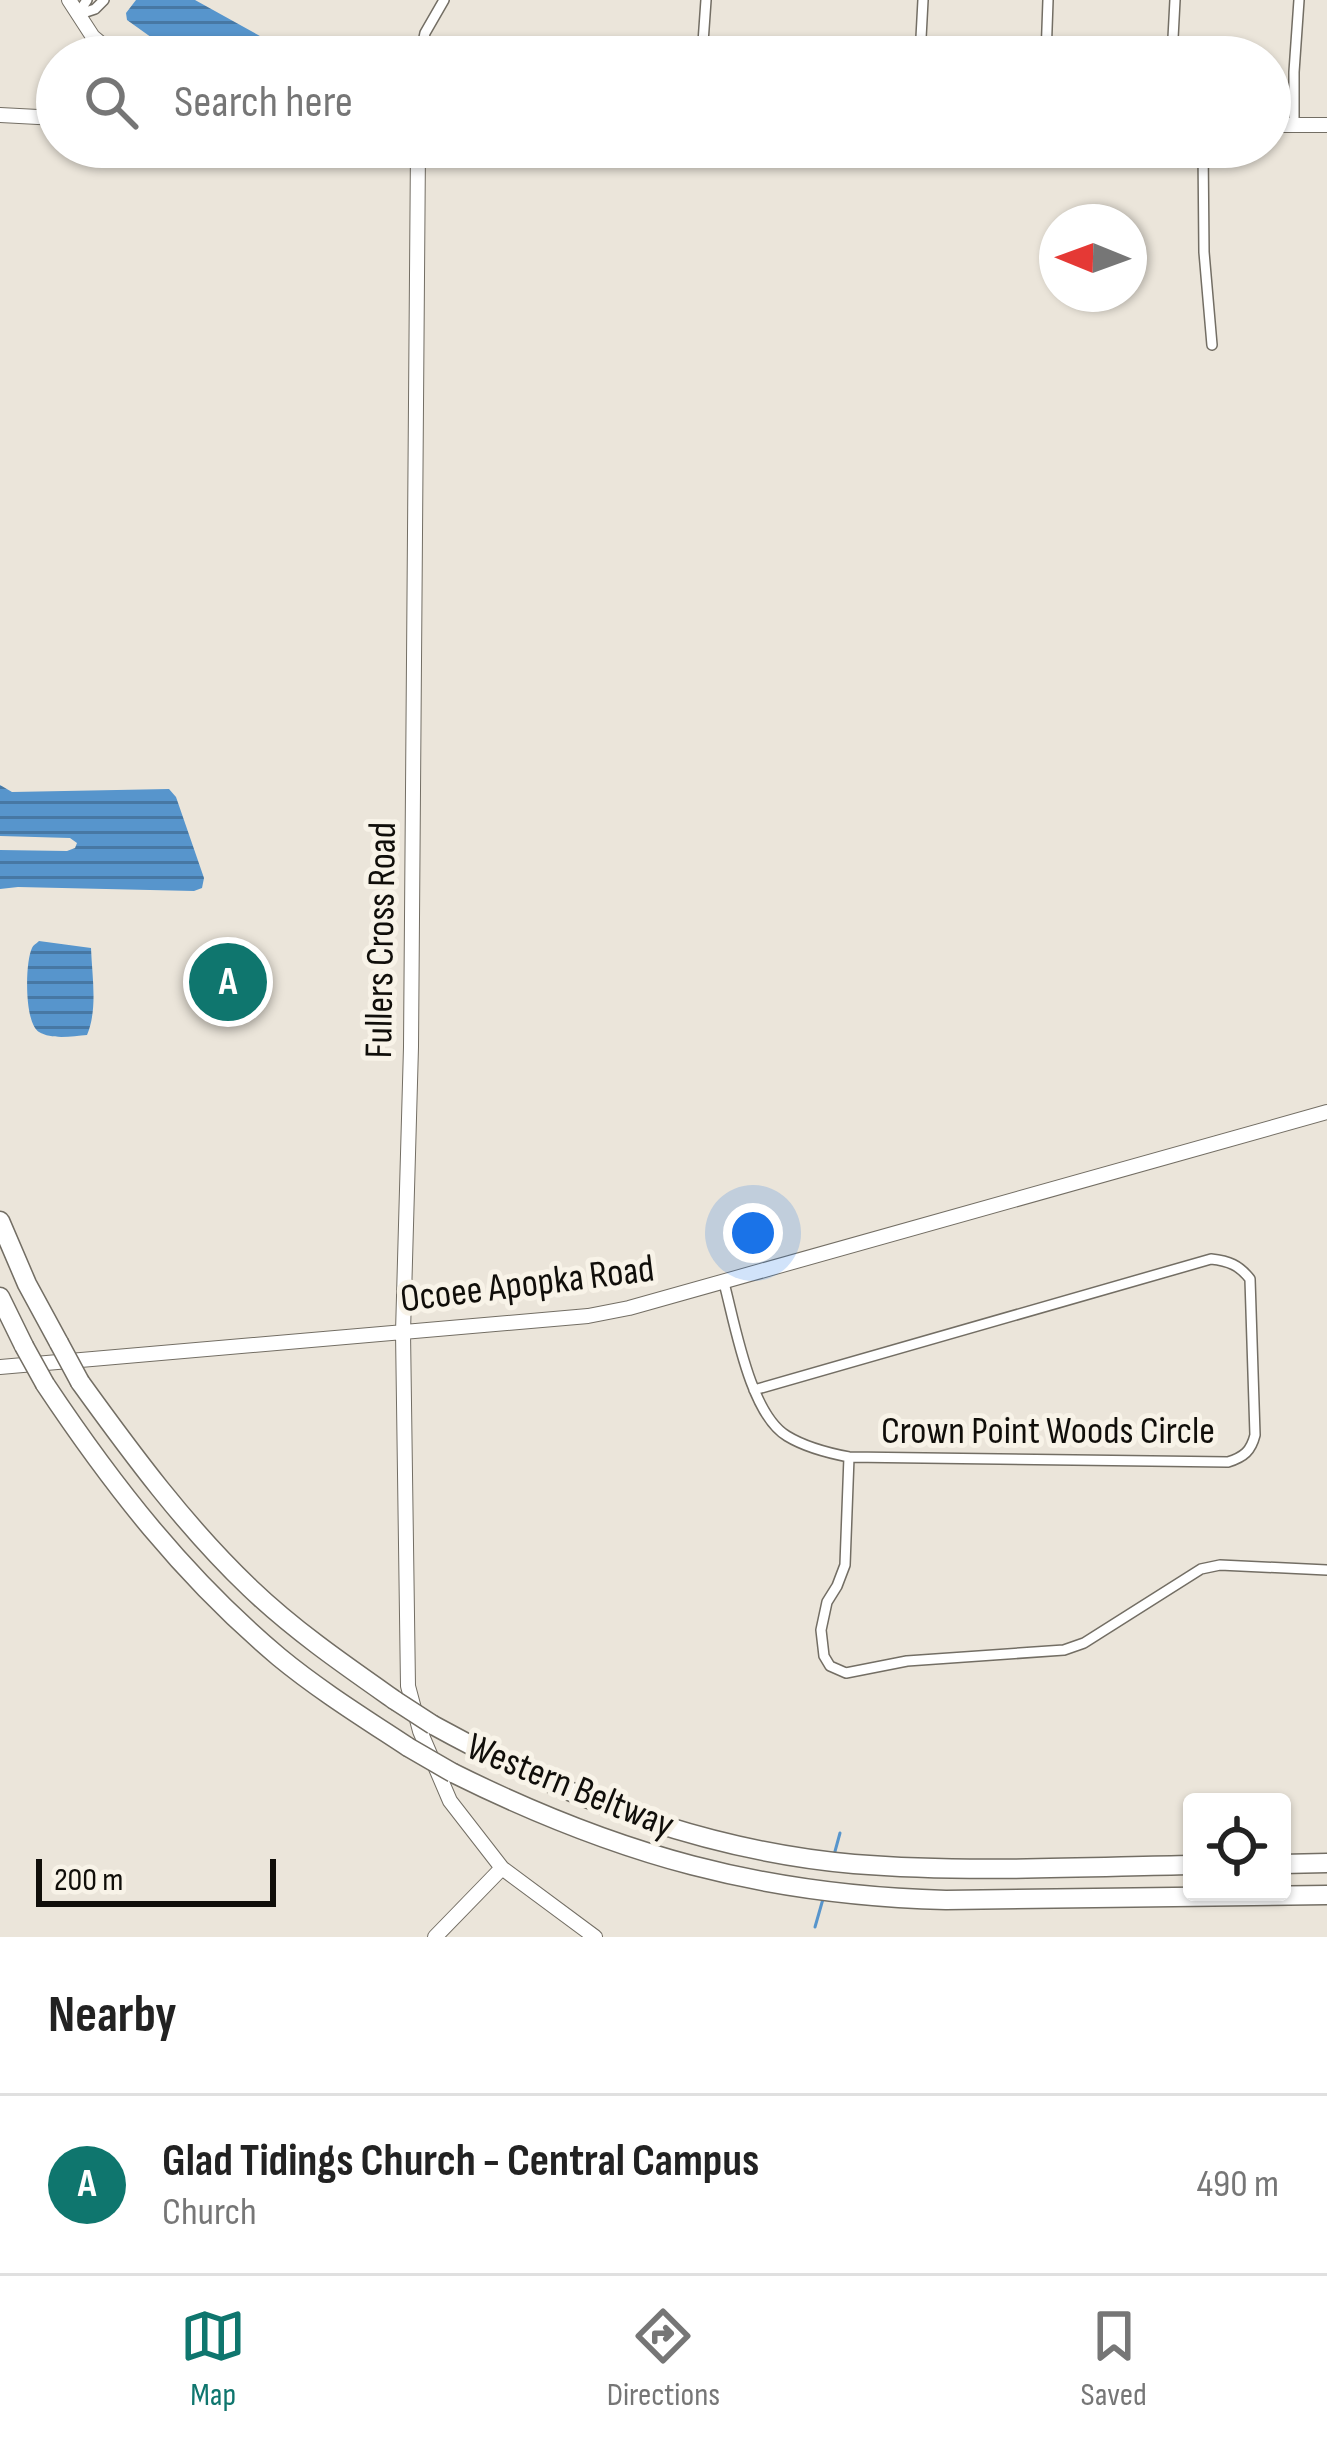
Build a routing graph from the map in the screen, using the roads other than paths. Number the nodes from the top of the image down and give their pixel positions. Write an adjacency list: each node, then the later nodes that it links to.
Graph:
1 (55, 0): 11 (street)
2 (69, 0): 11 (street)
3 (87, 0): 11 (street)
4 (104, 0): 11 (street)
5 (442, 0): 13 (street)
6 (706, 0): 14 (street)
7 (923, 0): 15 (street)
8 (1048, 0): 16 (street)
9 (1174, 0): 17 (street)
10 (1299, 0): 20 (street)
11 (76, 15): 12 (street)
12 (91, 36)
13 (424, 36)
14 (703, 36)
15 (921, 36)
16 (1047, 36)
17 (1173, 36)
18 (0, 115): 19 (street)
19 (36, 117)
20 (1294, 125): 21 (street)
21 (1327, 125)
22 (418, 168): 29 (street, Fullers Cross Road)
23 (1204, 168): 24 (street)
24 (1212, 345)
25 (1327, 1112): 27 (street, Ocoee Apopka Road)
26 (0, 1221): 34 (highway, Western Beltway, bridge)
27 (724, 1283): 29 (street, Ocoee Apopka Road); 31 (street, Crown Point Woods Circle)
28 (0, 1298): 34 (highway, Western Beltway, bridge)
29 (403, 1332): 30 (street, Ocoee Apopka Road); 34 (street, Fullers Cross Road)
30 (0, 1367)
31 (754, 1390): 32 (street, Crown Point Woods Circle); 32 (street, Crown Point Woods Circle)
32 (849, 1457): 33 (street)
33 (1327, 1570)
34 (420, 1734): 37 (highway, Western Beltway); 38 (street, Fullers Cross Road); 39 (highway, Western Beltway, bridge)
35 (1327, 1863): 36 (highway)
36 (1291, 1864)
37 (1183, 1865)
38 (502, 1868): 40 (street); 41 (street, Fullers Cross Road)
39 (1327, 1894)
40 (435, 1937)
41 (595, 1937)

